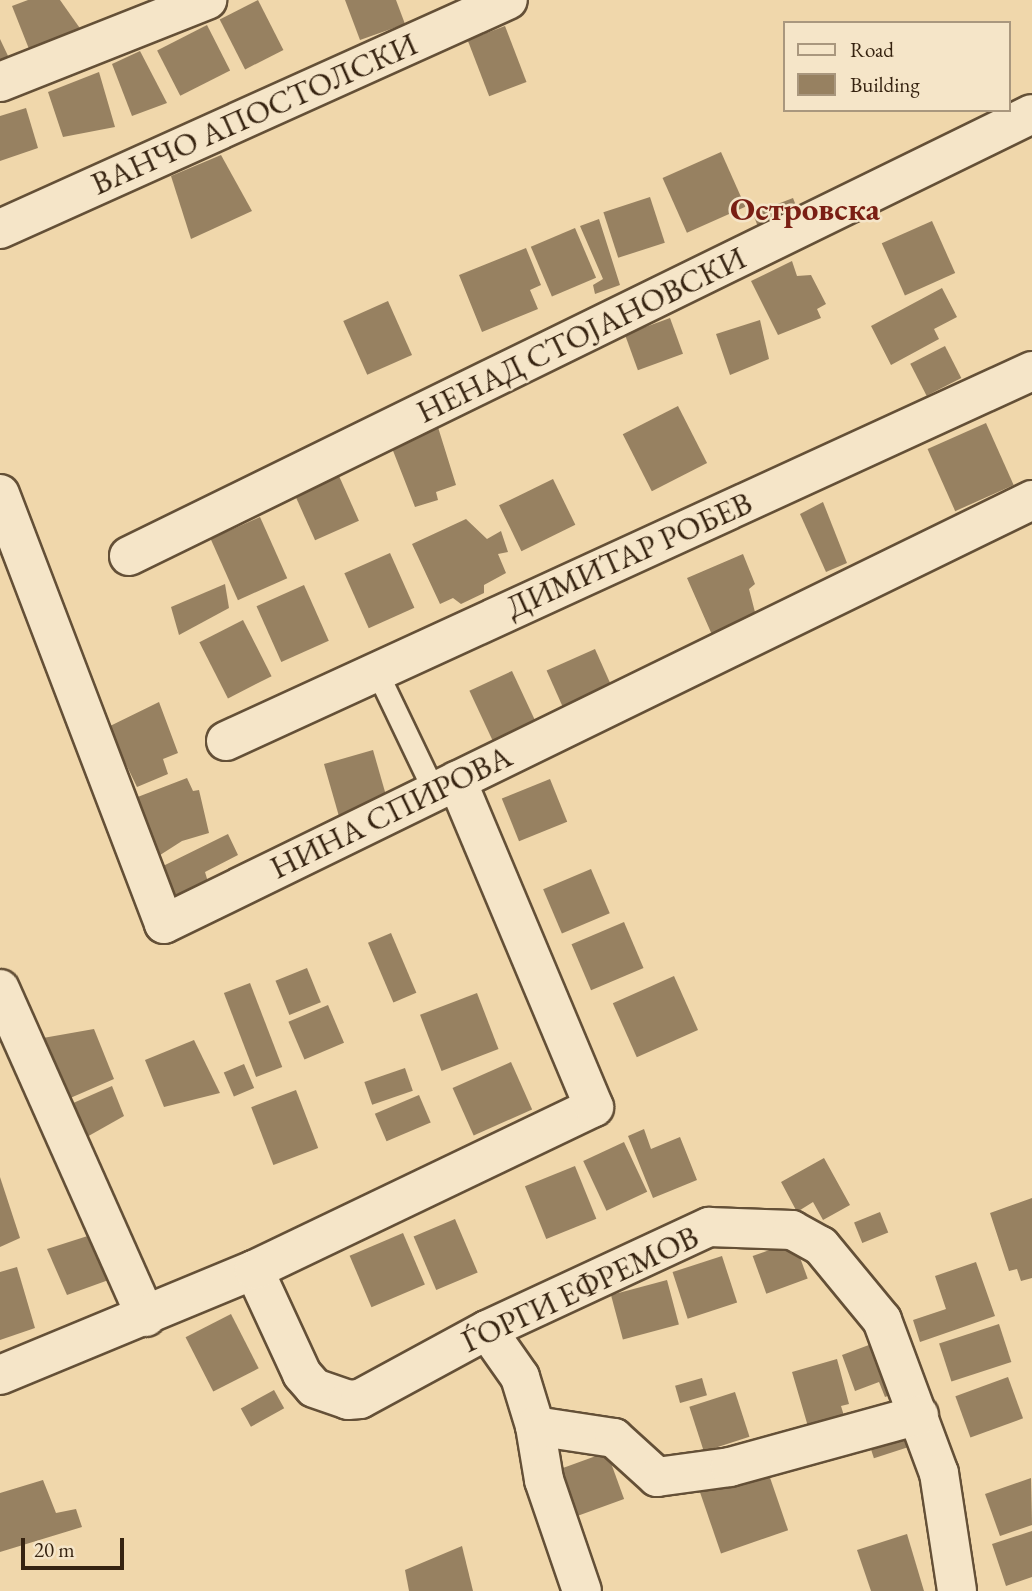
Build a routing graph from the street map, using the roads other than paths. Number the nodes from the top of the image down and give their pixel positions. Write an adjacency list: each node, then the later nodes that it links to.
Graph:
1 (207, 0): 3 (street)
2 (508, 0): 5 (street, ВАНЧО АПОСТОЛСКИ)
3 (0, 82)
4 (1032, 114): 9 (street, НЕНАД СТОЈАНОВСКИ)
5 (0, 229)
6 (1032, 371): 10 (street, ДИМИТАР РОБЕВ)
7 (0, 494): 12 (street, НИНА СПИРОВА)
8 (1032, 500): 12 (street, НИНА СПИРОВА)
9 (129, 556)
10 (376, 670): 11 (street, ДИМИТАР РОБЕВ); 12 (lane)
11 (226, 741)
12 (446, 787): 14 (street)
13 (0, 989): 15 (street)
14 (254, 1270): 15 (street); 16 (street, ЃОРГИ ЕФРЕМОВ)
15 (146, 1317): 17 (street)
16 (487, 1330): 18 (street, ЃОРГИ ЕФРЕМОВ); 19 (street)
17 (0, 1375)
18 (919, 1415): 19 (street); 21 (street, ЃОРГИ ЕФРЕМОВ)
19 (536, 1426): 20 (street)
20 (582, 1591)
21 (957, 1591)

